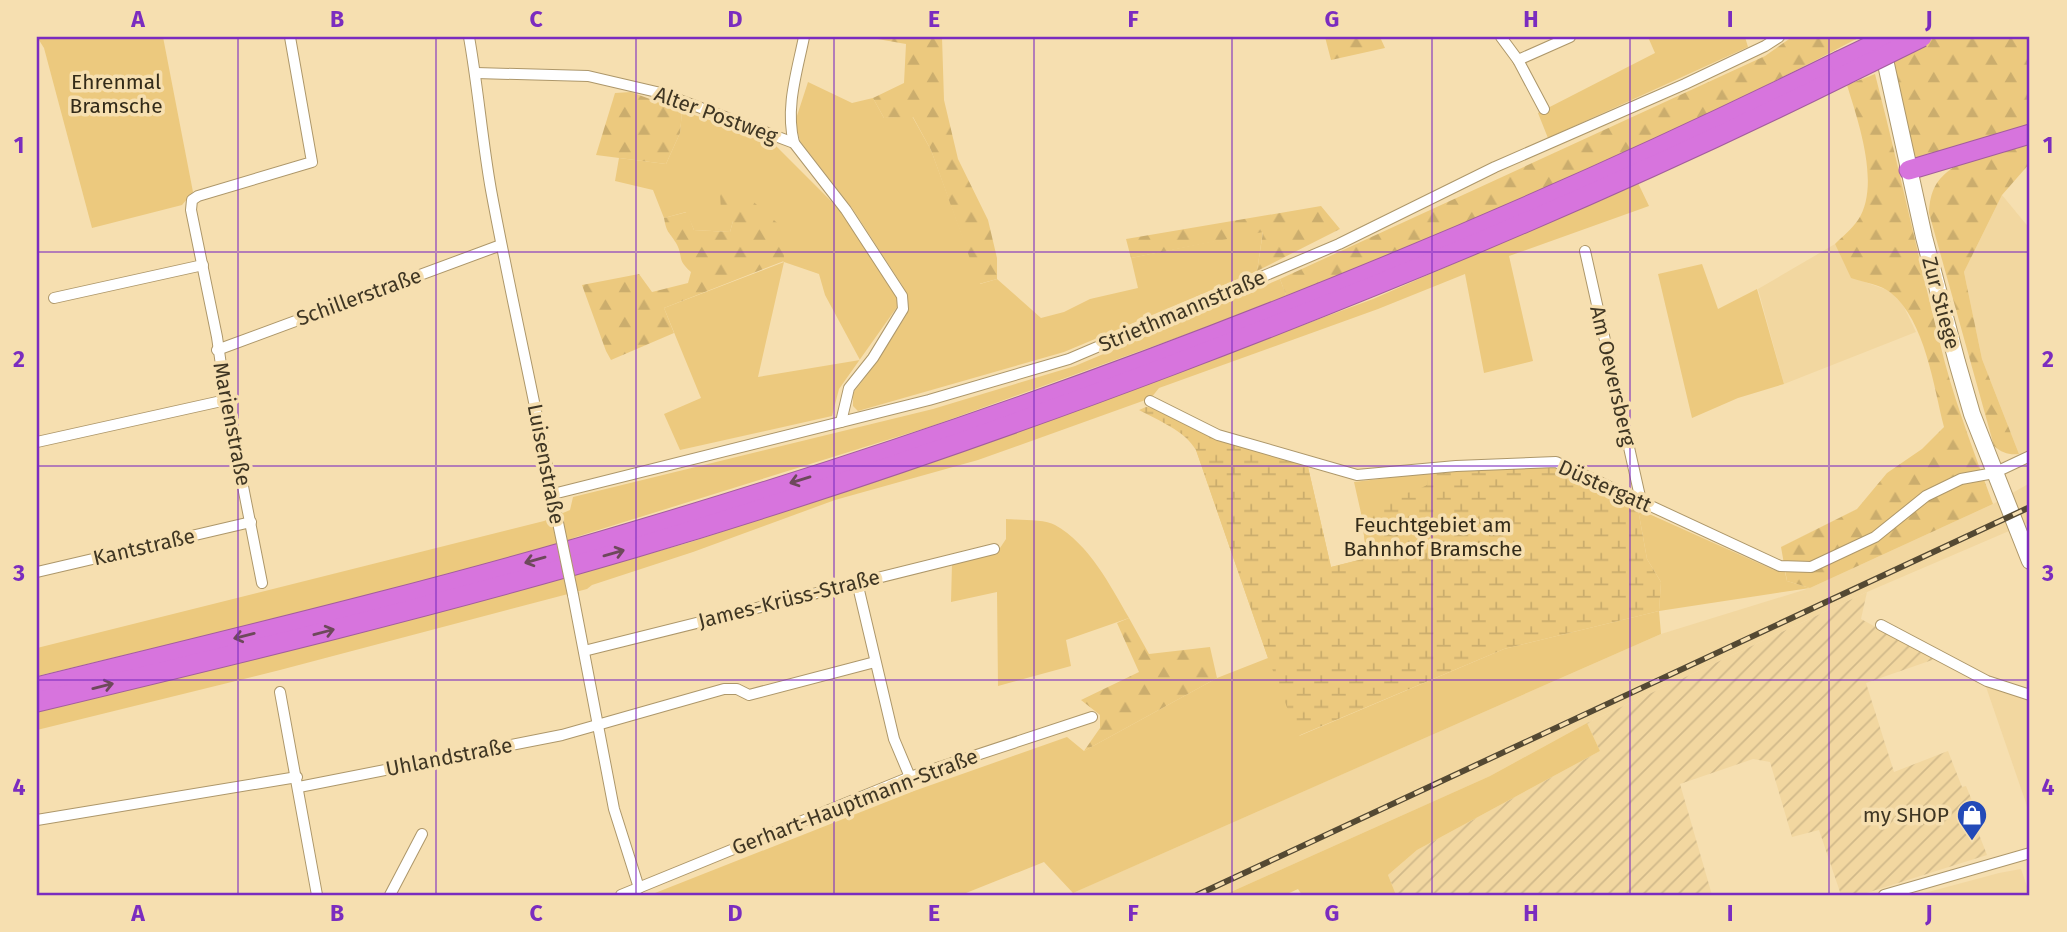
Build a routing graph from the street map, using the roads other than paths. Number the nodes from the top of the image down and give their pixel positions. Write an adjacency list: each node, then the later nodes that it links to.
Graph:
1 (290, 37): 19 (street, Marienstraße)
2 (469, 37): 12 (street, Luisenstraße)
3 (804, 37): 15 (street)
4 (1501, 37): 10 (street)
5 (1570, 37): 10 (street)
6 (1779, 37): 24 (street, Striethmannstraße)
7 (1880, 37): 16 (street, Zur Stiege)
8 (1889, 37): 11 (highway, bridge)
9 (1922, 37): 11 (highway, bridge)
10 (1518, 60): 13 (street)
11 (1842, 68): 39 (highway, one-way to 39); 42 (highway, one-way to 11)
12 (476, 73): 15 (street, Alter Postweg); 17 (street, Luisenstraße)
13 (1544, 108)
14 (2030, 134): 16 (highway)
15 (794, 143): 24 (street, Alter Postweg)
16 (1909, 170): 27 (street, Zur Stiege)
17 (501, 245): 21 (street, Schillerstraße); 28 (street, Luisenstraße)
18 (1585, 251): 29 (street, Am Oeversberg)
19 (203, 265): 20 (street); 21 (street, Marienstraße)
20 (54, 298)
21 (217, 349): 22 (street, Marienstraße)
22 (226, 400): 25 (street); 30 (street, Marienstraße)
23 (1150, 401): 29 (street, Düstergatt)
24 (841, 422): 28 (street, Striethmannstraße)
25 (37, 442)
26 (2030, 456): 27 (street, Düstergatt)
27 (1994, 473): 29 (street, Düstergatt); 32 (street, Zur Stiege)
28 (553, 495): 37 (street, Luisenstraße, bridge)
29 (1640, 501)
30 (251, 522): 33 (street, Kantstraße); 35 (street, Marienstraße)
31 (994, 549): 34 (street, James-Krüss-Straße)
32 (2030, 561)
33 (37, 572)
34 (857, 582): 37 (street, James-Krüss-Straße); 38 (street)
35 (262, 583)
36 (1881, 625): 41 (street)
37 (584, 651): 44 (street, Luisenstraße)
38 (875, 662): 44 (street, Uhlandstraße); 45 (street)
39 (37, 687)
40 (280, 692): 46 (street)
41 (2030, 695)
42 (37, 702)
43 (1091, 717): 45 (street, Gerhart-Hauptmann-Straße)
44 (598, 725): 46 (street, Uhlandstraße); 50 (street, Luisenstraße)
45 (910, 777): 50 (street, Gerhart-Hauptmann-Straße)
46 (298, 782): 47 (street, Uhlandstraße); 51 (street)
47 (37, 820)
48 (422, 834): 52 (street)
49 (2030, 853): 54 (street)
50 (639, 888): 53 (street, Gerhart-Hauptmann-Straße)
51 (317, 895)
52 (390, 895)
53 (621, 895)
54 (1884, 895)

